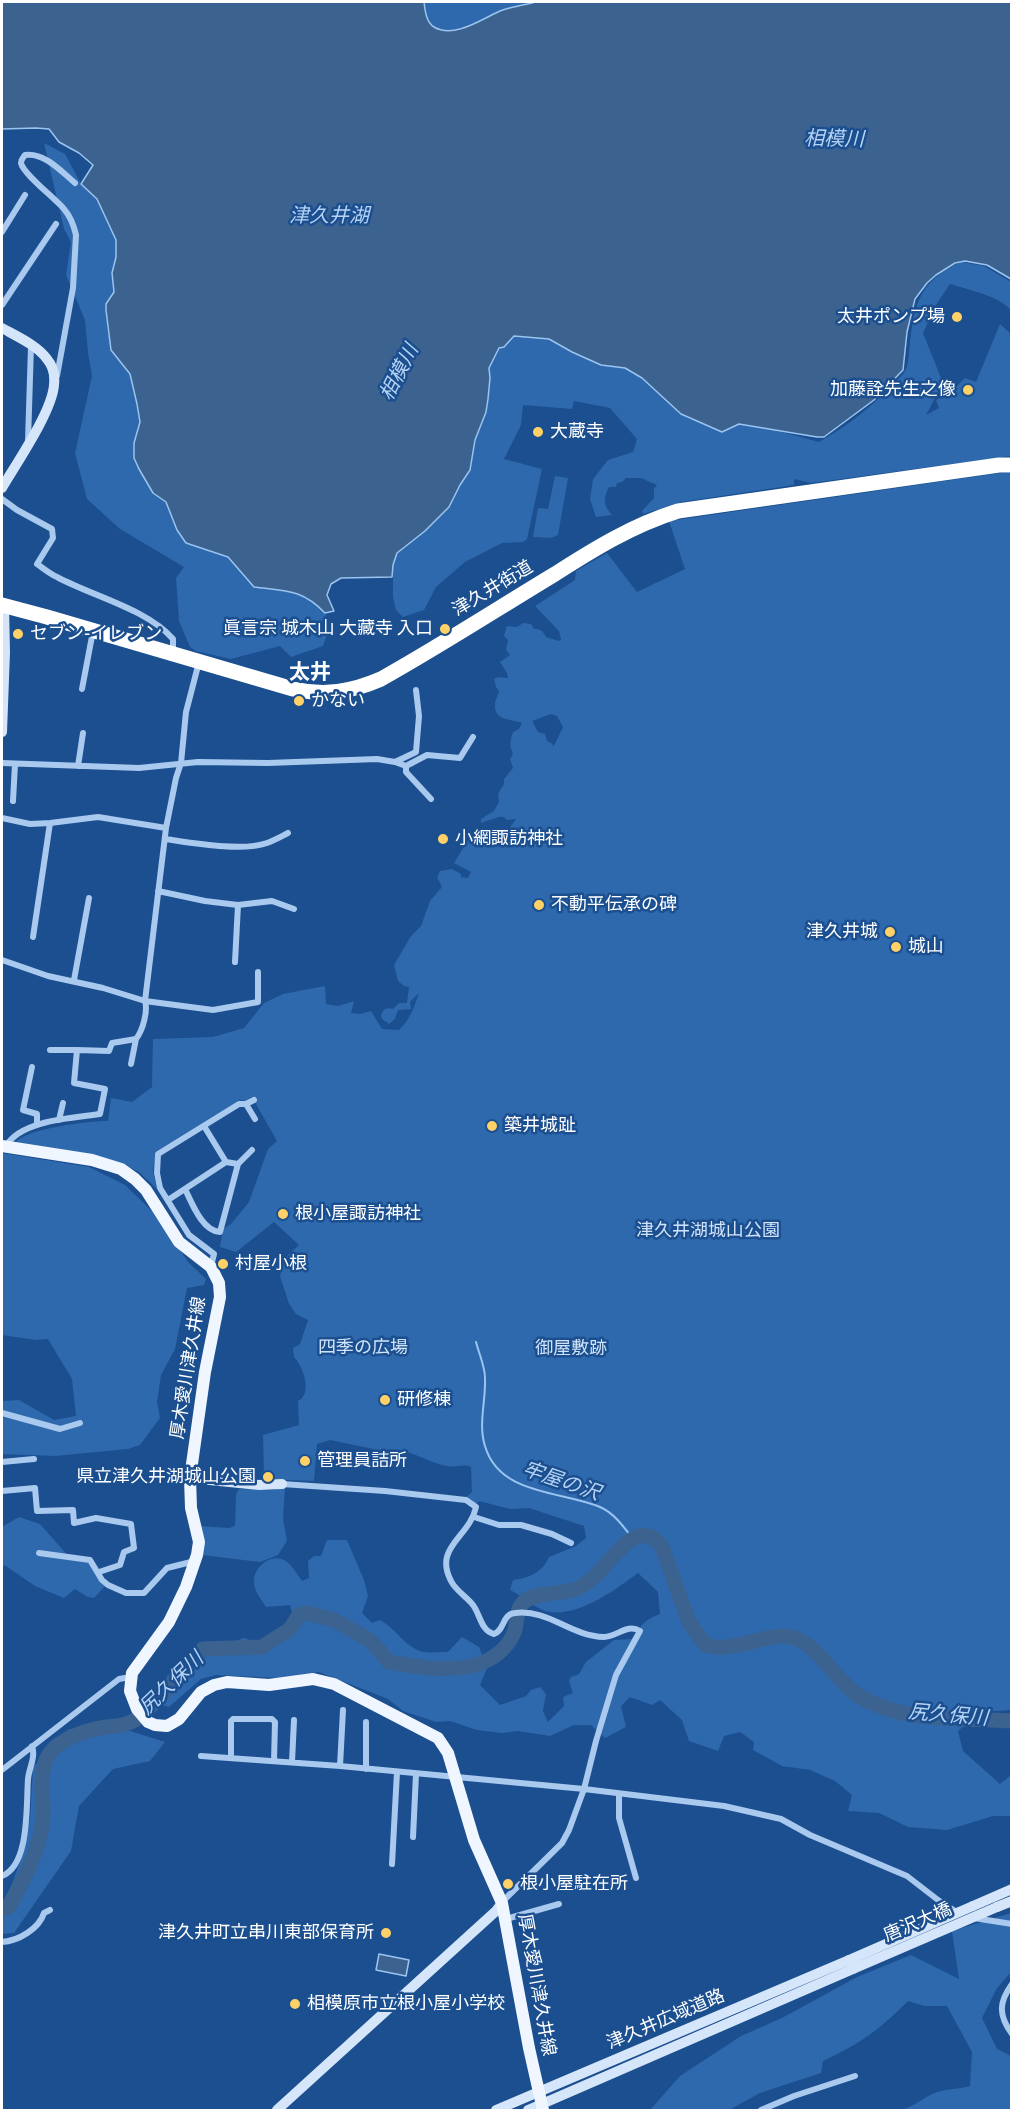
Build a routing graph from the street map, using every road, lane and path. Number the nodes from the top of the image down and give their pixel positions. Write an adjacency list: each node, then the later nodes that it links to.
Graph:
1 (75, 183): 8 (street)
2 (25, 195): 4 (street)
3 (56, 224): 5 (street)
4 (2, 232)
5 (2, 305)
6 (2, 328): 7 (main road)
7 (31, 346): 8 (main road); 9 (street)
8 (54, 388): 9 (main road)
9 (28, 442): 11 (main road)
10 (1011, 465): 16 (highway, 津久井街道)
11 (2, 488)
12 (2, 498): 15 (street)
13 (3, 605): 14 (highway, 津久井街道); 19 (main road)
14 (93, 630): 15 (highway, 津久井街道); 17 (street)
15 (172, 654): 16 (highway, 津久井街道)
16 (199, 661): 25 (street)
17 (82, 689)
18 (416, 690): 23 (street)
19 (2, 713): 20 (main road)
20 (2, 732)
21 (83, 733): 27 (street)
22 (473, 737): 28 (street)
23 (395, 762): 25 (street); 28 (street)
24 (2, 763): 26 (street)
25 (181, 763): 27 (street); 33 (street)
26 (15, 764): 27 (street); 30 (street)
27 (78, 766)
28 (406, 766): 29 (street)
29 (431, 800)
30 (13, 801)
31 (2, 818): 32 (street)
32 (50, 823): 33 (street); 40 (street)
33 (166, 828): 35 (street)
34 (288, 833): 35 (street)
35 (165, 839): 36 (street)
36 (158, 891): 38 (street); 45 (street)
37 (89, 898): 44 (street)
38 (238, 904): 39 (street); 42 (street)
39 (294, 909)
40 (33, 937)
41 (2, 960): 44 (street)
42 (235, 962)
43 (258, 972): 45 (street)
44 (74, 980): 45 (street)
45 (145, 1000): 46 (street)
46 (136, 1039): 48 (street); 49 (street)
47 (50, 1050): 48 (street)
48 (77, 1050): 55 (street)
49 (131, 1065)
50 (32, 1067): 56 (street)
51 (254, 1100): 53 (street)
52 (63, 1103): 55 (street)
53 (246, 1104): 54 (street); 57 (street)
54 (255, 1119)
55 (59, 1120): 56 (street)
56 (37, 1125): 58 (street)
57 (204, 1126): 60 (street); 63 (street)
58 (3, 1146): 64 (main road)
59 (252, 1150): 61 (street)
60 (226, 1162): 61 (street); 62 (street)
61 (238, 1164): 62 (street)
62 (184, 1189): 63 (street)
63 (168, 1200): 64 (street)
64 (211, 1267): 69 (main road, 厚木愛川津久井線)
65 (2, 1413): 66 (street)
66 (80, 1423)
67 (34, 1459): 68 (street)
68 (2, 1462)
69 (190, 1478): 70 (main road); 75 (main road, 厚木愛川津久井線)
70 (278, 1483): 72 (street)
71 (2, 1491): 76 (street)
72 (474, 1516): 73 (street); 92 (street)
73 (571, 1543)
74 (39, 1553): 76 (street)
75 (196, 1561): 76 (street); 77 (main road, 厚木愛川津久井線)
76 (99, 1572)
77 (131, 1677): 81 (street); 91 (main road, 厚木愛川津久井線)
78 (343, 1710): 86 (street)
79 (294, 1719): 85 (street)
80 (366, 1722): 87 (street)
81 (32, 1746): 88 (street); 96 (street)
82 (201, 1756): 83 (street)
83 (231, 1758): 84 (street); 84 (street)
84 (274, 1761): 85 (street)
85 (292, 1762): 86 (street)
86 (340, 1766): 87 (street)
87 (366, 1769): 89 (street)
88 (2, 1770)
89 (398, 1772): 90 (street); 95 (street)
90 (416, 1774): 91 (street); 94 (street)
91 (456, 1778): 92 (street); 100 (main road, 厚木愛川津久井線)
92 (584, 1789): 93 (street); 100 (street)
93 (619, 1794): 97 (street); 104 (street)
94 (412, 1837)
95 (392, 1864)
96 (2, 1876)
97 (636, 1878)
98 (1011, 1889): 106 (main road, 唐沢大橋, bridge)
99 (1011, 1900): 106 (main road, 唐沢大橋, bridge)
100 (502, 1903): 103 (main road, 厚木愛川津久井線); 111 (main road)
101 (559, 1904): 103 (street)
102 (50, 1910): 105 (street)
103 (506, 1919): 110 (main road, 厚木愛川津久井線)
104 (1011, 1924)
105 (2, 1942)
106 (851, 1964): 110 (main road, 津久井広域道路)
107 (1011, 1984): 108 (street)
108 (1011, 2034)
109 (855, 2076): 114 (street)
110 (541, 2103): 112 (main road, 津久井広域道路); 113 (main road, 津久井広域道路)
111 (277, 2110)
112 (496, 2110)
113 (528, 2110)
114 (761, 2110)

